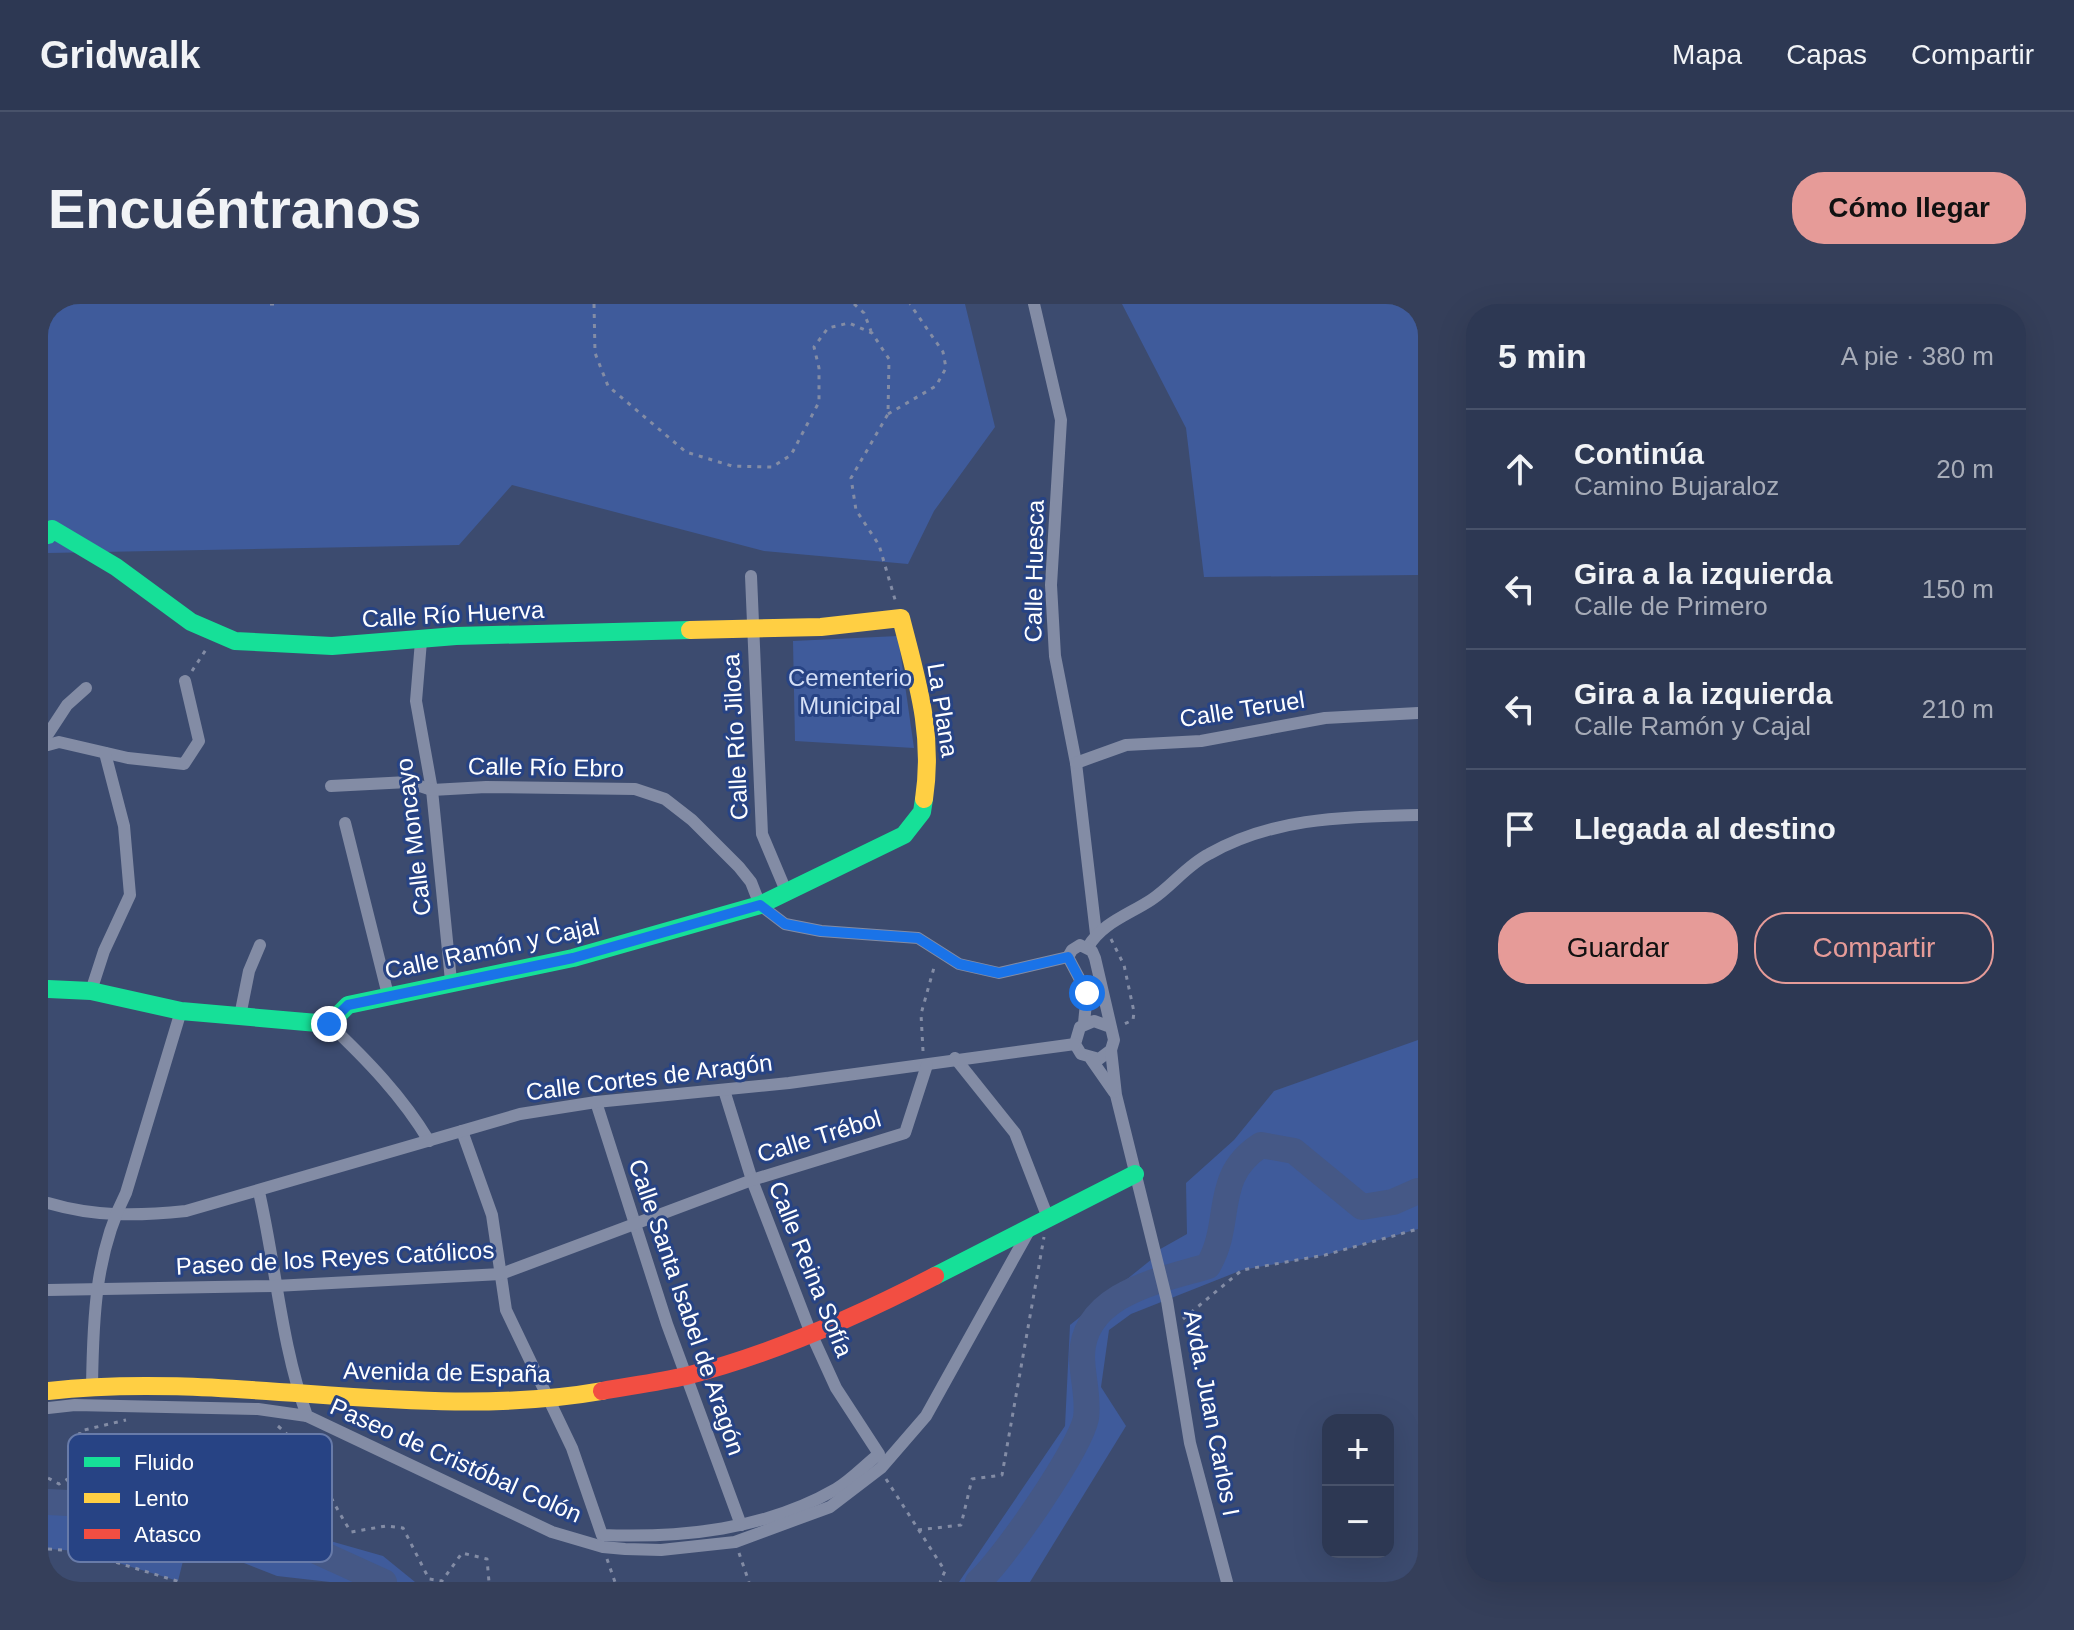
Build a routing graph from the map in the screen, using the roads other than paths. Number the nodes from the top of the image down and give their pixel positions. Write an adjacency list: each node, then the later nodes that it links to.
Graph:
1 (1034, 304): 13 (street, Calle Huesca)
2 (50, 532): 6 (street, Calle Río Huerva)
3 (751, 576): 5 (street, Calle Río Jiloca)
4 (901, 618): 5 (street, Calle Río Huerva); 18 (street, La Plana)
5 (752, 626): 6 (street, Calle Río Huerva); 18 (street, Calle Río Jiloca)
6 (421, 641): 15 (street, Calle Moncayo)
7 (185, 681): 12 (street)
8 (86, 688): 10 (street)
9 (1418, 713): 13 (street, Calle Teruel)
10 (48, 734)
11 (48, 745): 12 (street)
12 (105, 753): 26 (street)
13 (1076, 763): 20 (street, Calle Huesca)
14 (331, 786): 15 (street, Calle Río Ebro)
15 (432, 790): 19 (street, Calle Río Ebro); 24 (street, Calle Moncayo)
16 (1418, 815): 20 (street)
17 (345, 823): 27 (street)
18 (786, 891): 19 (street, La Plana)
19 (760, 905): 23 (street); 24 (street, Calle Ramón y Cajal)
20 (1100, 931): 22 (street)
21 (260, 945): 29 (street)
22 (1088, 947): 23 (street); 32 (street)
23 (1068, 957): 30 (street)
24 (451, 981): 27 (street, Calle Ramón y Cajal)
25 (48, 989): 26 (street)
26 (91, 991): 28 (street)
27 (388, 995): 31 (street, Calle Ramón y Cajal)
28 (181, 1011): 29 (street); 47 (street)
29 (240, 1016): 31 (street)
30 (1084, 1023): 32 (street); 33 (street)
31 (329, 1024): 42 (street)
32 (1108, 1026): 34 (street)
33 (1075, 1044): 35 (street, Calle Cortes de Aragón); 36 (street)
34 (1111, 1050): 36 (street); 39 (street)
35 (955, 1058): 37 (street, Calle Cortes de Aragón); 48 (street)
36 (1091, 1059): 39 (street)
37 (927, 1065): 38 (street, Calle Cortes de Aragón); 44 (street, Calle Trébol)
38 (724, 1090): 40 (street, Calle Cortes de Aragón); 44 (street, Calle Reina Sofía)
39 (1116, 1095): 43 (street, Avda. Juan Carlos I)
40 (596, 1102): 41 (street, Calle Cortes de Aragón); 49 (street, Calle Santa Isabel de Aragón)
41 (462, 1131): 42 (street, Calle Cortes de Aragón); 50 (street)
42 (429, 1141): 45 (street, Calle Cortes de Aragón)
43 (1135, 1174): 48 (street, Avenida de España); 64 (street, Avda. Juan Carlos I)
44 (752, 1180): 49 (street, Paseo de los Reyes Católicos); 54 (street, Calle Reina Sofía)
45 (259, 1192): 47 (street, Calle Cortes de Aragón); 51 (street, Paseo de Cristóbal Colón)
46 (48, 1203): 47 (street, Calle Cortes de Aragón)
47 (115, 1215): 53 (street)
48 (1040, 1222): 54 (street, Avenida de España); 61 (street, Paseo de Cristóbal Colón)
49 (637, 1225): 50 (street, Paseo de los Reyes Católicos); 55 (street, Calle Santa Isabel de Aragón)
50 (501, 1274): 51 (street, Paseo de los Reyes Católicos); 59 (street)
51 (275, 1286): 53 (street, Paseo de los Reyes Católicos); 58 (street, Paseo de Cristóbal Colón)
52 (48, 1290): 53 (street, Paseo de los Reyes Católicos)
53 (97, 1290): 56 (street)
54 (810, 1331): 55 (street, Avenida de España); 62 (street, Calle Reina Sofía)
55 (685, 1376): 59 (street, Avenida de España); 63 (street, Calle Santa Isabel de Aragón)
56 (92, 1386): 57 (street, Avenida de España); 58 (street, Avenida de España)
57 (48, 1391)
58 (299, 1393): 59 (street, Avenida de España); 61 (street, Paseo de Cristóbal Colón)
59 (550, 1400): 63 (street, Paseo de Cristóbal Colón)
60 (48, 1408): 61 (street)
61 (307, 1416)
62 (879, 1454): 63 (street, Paseo de Cristóbal Colón)
63 (741, 1525)
64 (1227, 1582)

